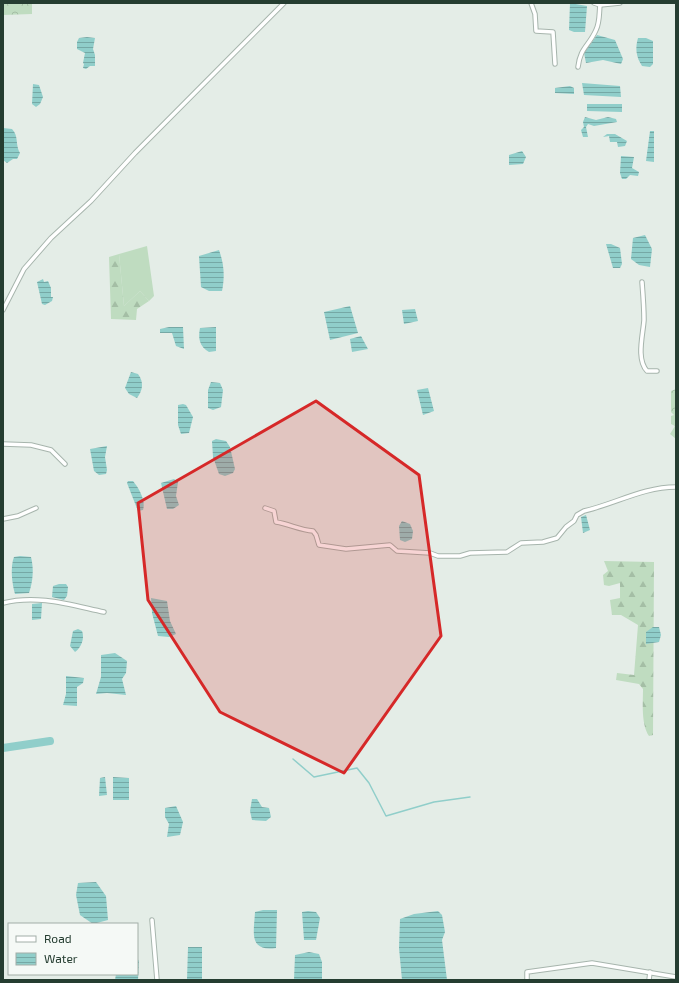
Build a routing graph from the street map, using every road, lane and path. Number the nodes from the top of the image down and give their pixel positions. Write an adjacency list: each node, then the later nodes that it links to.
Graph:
1 (284, 3): 9 (street)
2 (531, 3): 6 (street)
3 (594, 3): 5 (street)
4 (620, 3): 5 (street)
5 (600, 5): 7 (street)
6 (555, 64)
7 (578, 68)
8 (642, 282): 10 (street)
9 (3, 310)
10 (657, 371)
11 (3, 444): 12 (street)
12 (65, 464)
13 (676, 487): 15 (street)
14 (36, 508): 16 (street)
15 (265, 508)
16 (3, 519)
17 (3, 603): 18 (street)
18 (104, 612)
19 (152, 920): 22 (street)
20 (650, 972): 21 (street); 23 (street); 24 (street)
21 (676, 977)
22 (157, 980)
23 (527, 980)
24 (649, 980)

